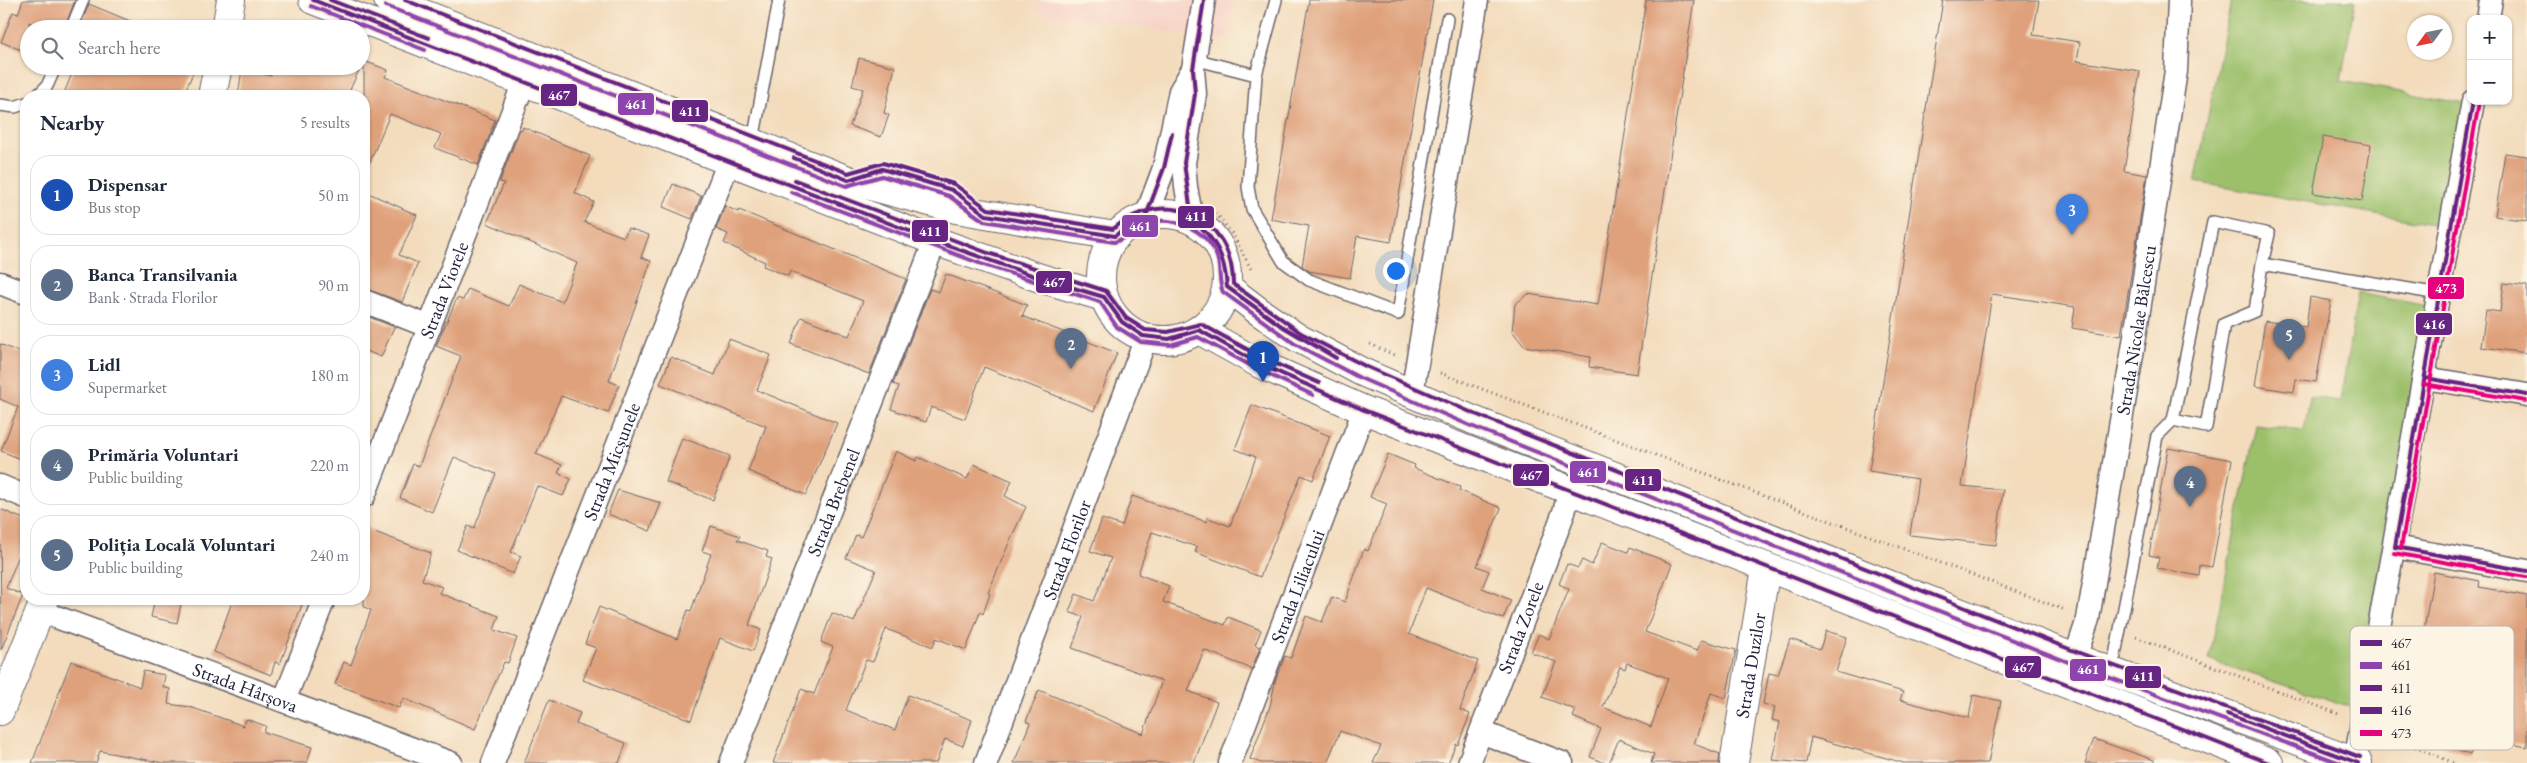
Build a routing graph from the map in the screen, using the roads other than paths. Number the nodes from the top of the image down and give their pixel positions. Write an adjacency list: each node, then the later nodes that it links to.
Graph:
1 (83, 0): 13 (lane)
2 (232, 0): 14 (main road)
3 (313, 0): 15 (main road)
4 (388, 0): 27 (main road)
5 (779, 0): 27 (lane)
6 (1204, 0): 17 (street)
7 (1276, 0): 20 (lane)
8 (1477, 0): 44 (street)
9 (2179, 0): 58 (street, Strada Nicolae Bălcescu)
10 (2491, 0): 11 (street)
11 (2489, 15)
12 (1447, 19): 20 (lane)
13 (75, 20)
14 (228, 20)
15 (364, 20)
16 (370, 22): 21 (main road)
17 (1194, 64): 20 (lane); 29 (street); 30 (street)
18 (52, 75): 22 (lane)
19 (216, 75): 23 (main road)
20 (1256, 75)
21 (524, 82): 28 (main road); 40 (street, Strada Viorele)
22 (43, 90)
23 (213, 90)
24 (0, 105): 25 (lane)
25 (20, 105)
26 (2472, 105): 37 (street)
27 (753, 141): 31 (main road)
28 (729, 161): 32 (main road); 66 (street, Strada Micșunele)
29 (1202, 215): 30 (main road); 35 (main road)
30 (1146, 216): 31 (main road)
31 (1116, 236): 38 (main road)
32 (935, 241): 38 (main road); 67 (street, Strada Brebenel)
33 (2262, 264): 37 (lane); 47 (lane); 47 (lane)
34 (0, 283): 36 (street)
35 (1227, 287): 41 (main road); 44 (main road)
36 (20, 291)
37 (2439, 294): 43 (street)
38 (1104, 297): 42 (main road)
39 (370, 303): 40 (street)
40 (430, 327): 48 (street, Strada Viorele)
41 (1198, 330): 42 (main road); 46 (main road)
42 (1146, 338): 68 (street, Strada Florilor)
43 (2425, 378): 45 (street); 52 (street)
44 (1412, 394): 58 (main road)
45 (2527, 395)
46 (1364, 410): 50 (main road); 69 (street, Strada Liliacului)
47 (2174, 420): 59 (lane)
48 (370, 481)
49 (0, 486): 51 (street)
50 (1570, 491): 53 (main road); 63 (street, Strada Zorele)
51 (20, 494)
52 (2395, 547): 54 (street); 57 (street)
53 (1766, 568): 72 (main road, Strada Duzilor); 73 (main road)
54 (2527, 571)
55 (42, 605): 60 (main road); 61 (street, Strada Hârșova)
56 (322, 605): 61 (street)
57 (2381, 626)
58 (2075, 658): 59 (main road)
59 (2112, 672): 74 (main road)
60 (6, 681): 62 (main road)
61 (284, 700): 65 (street, Strada Hârșova)
62 (0, 711)
63 (1481, 732): 70 (street, Strada Zorele); 71 (street)
64 (2359, 750): 74 (street)
65 (451, 763)
66 (493, 763)
67 (731, 763)
68 (986, 763)
69 (1230, 763)
70 (1469, 763)
71 (1562, 763)
72 (1734, 763)
73 (2269, 763)
74 (2357, 763)

